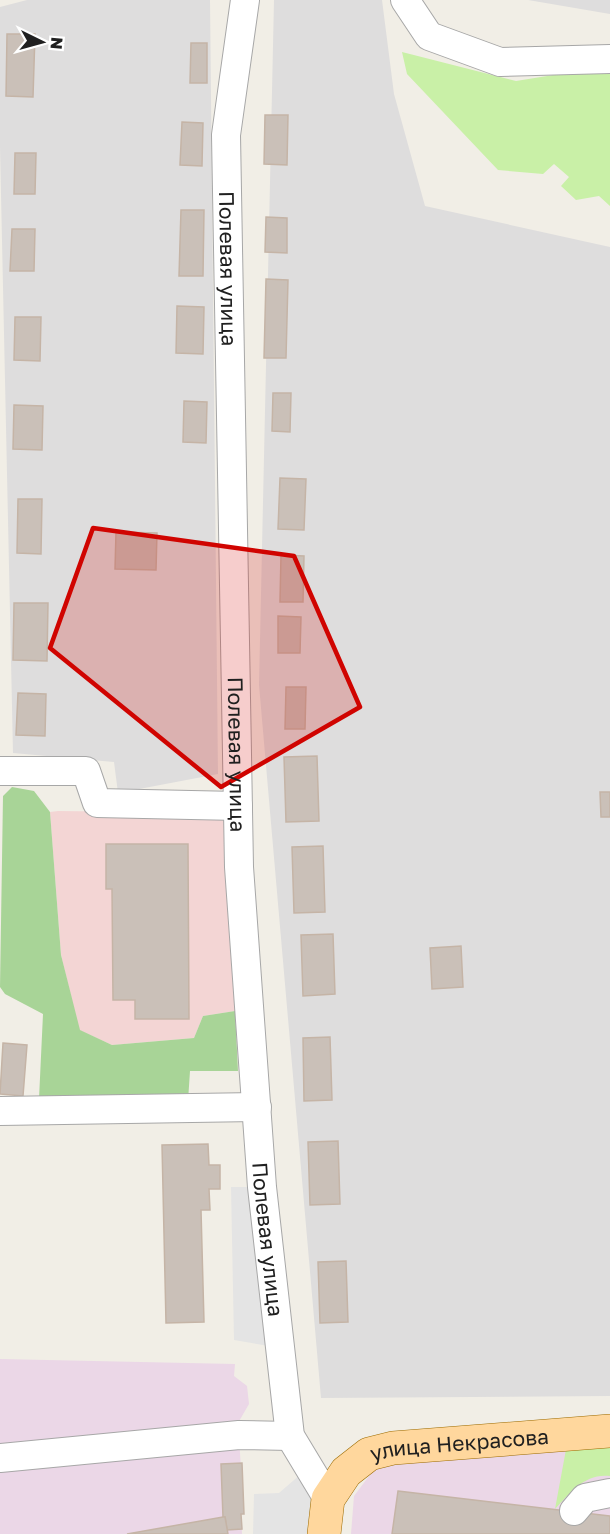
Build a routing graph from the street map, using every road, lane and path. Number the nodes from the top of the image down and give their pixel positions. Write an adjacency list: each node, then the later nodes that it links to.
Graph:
1 (245, 0): 5 (street, Полевая улица)
2 (405, 0): 3 (street)
3 (610, 59)
4 (0, 771): 5 (street)
5 (238, 806): 6 (street, Полевая улица)
6 (257, 1107): 7 (street); 9 (street, Полевая улица)
7 (0, 1111)
8 (610, 1431): 12 (main road, улица Некрасова)
9 (290, 1436): 10 (street); 12 (street, Полевая улица)
10 (0, 1458)
11 (610, 1493): 13 (street)
12 (328, 1499): 14 (main road, улица Некрасова)
13 (574, 1511)
14 (324, 1534)

